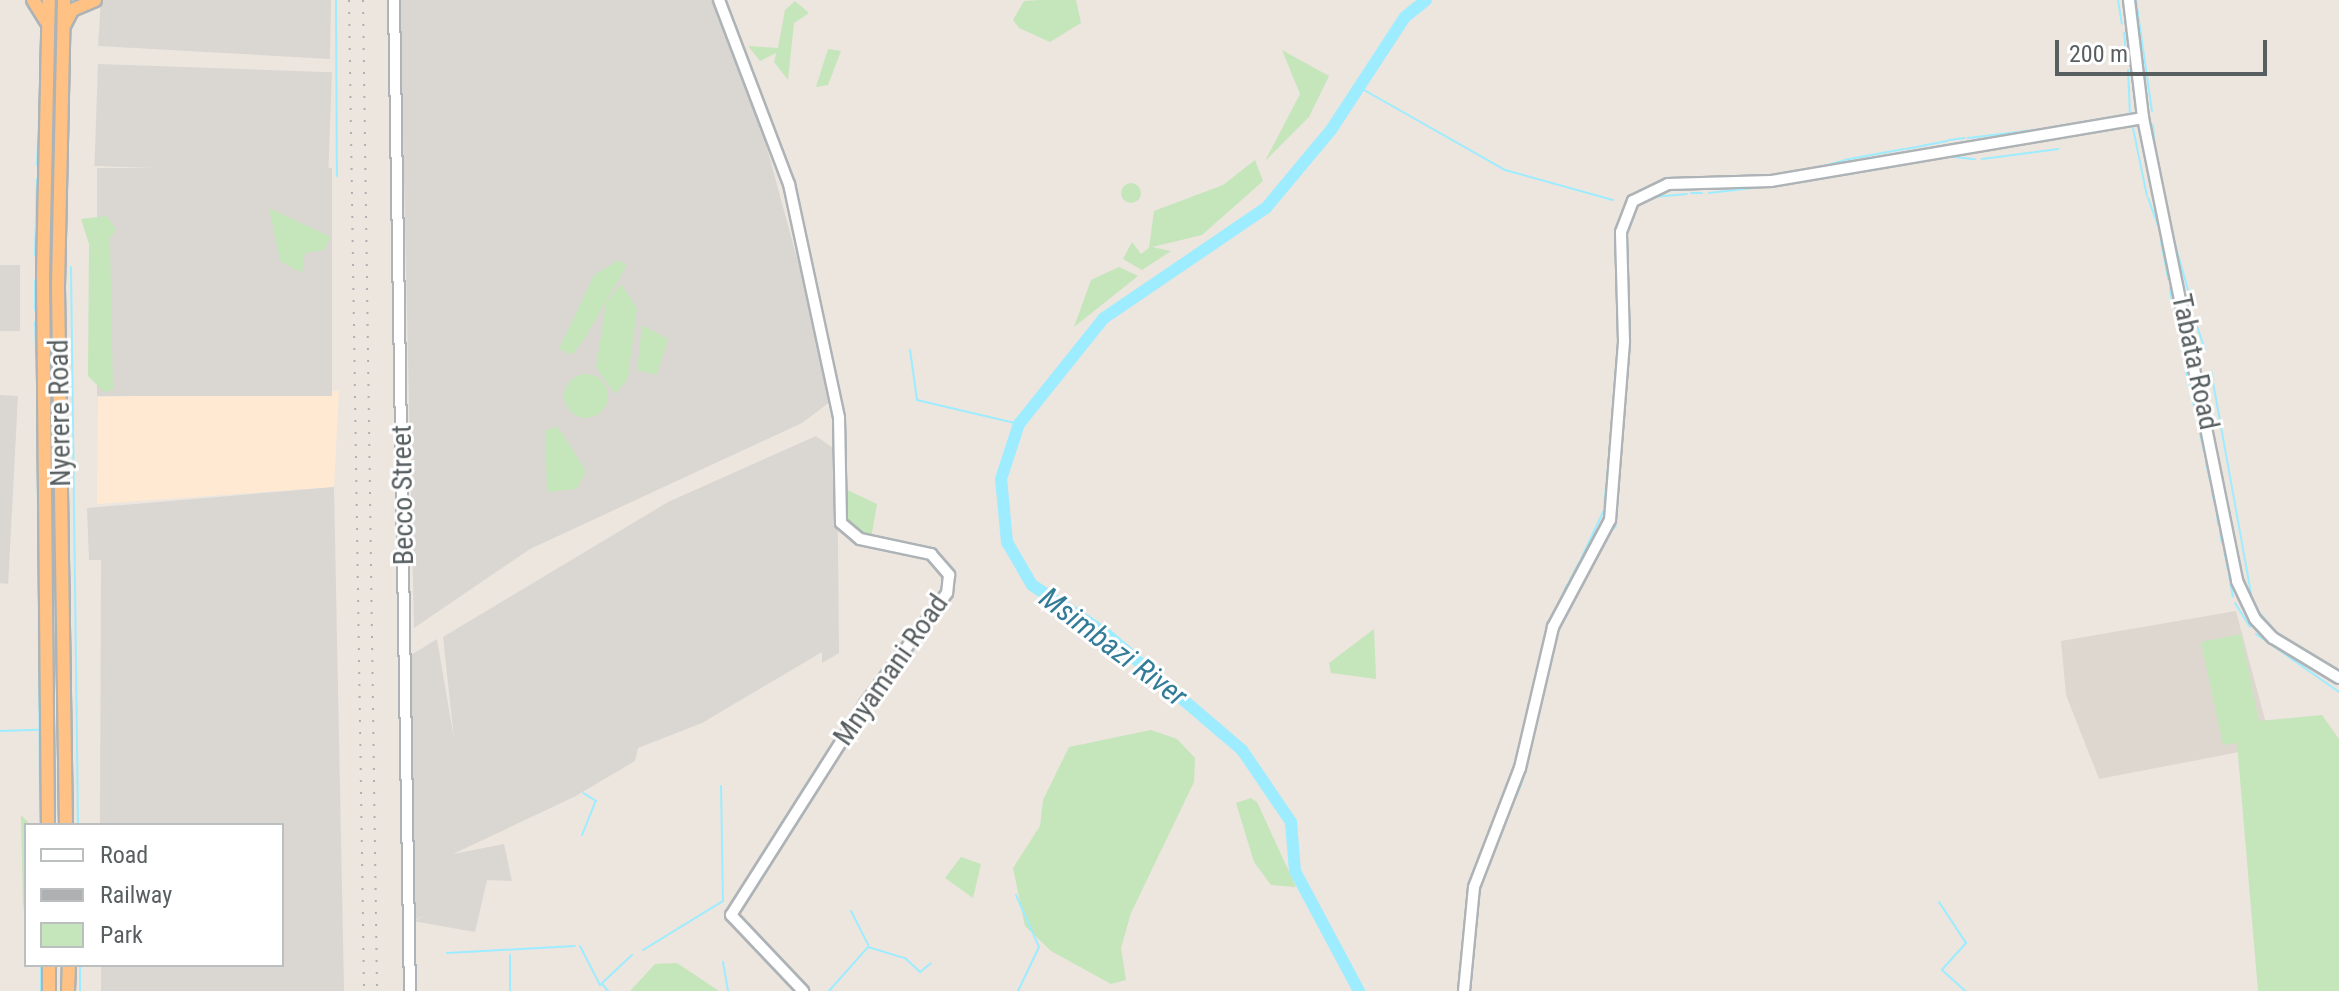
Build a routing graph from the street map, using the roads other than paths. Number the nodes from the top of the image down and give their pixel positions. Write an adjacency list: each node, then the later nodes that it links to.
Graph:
1 (33, 0): 9 (highway)
2 (49, 0): 9 (highway, Nyerere Road)
3 (64, 0): 8 (highway, Nyerere Road)
4 (95, 0): 8 (highway)
5 (394, 0): 18 (street, Becco Street)
6 (719, 0): 19 (street, Mnyamani Road)
7 (2129, 0): 10 (street, Tabata Road)
8 (64, 27): 13 (highway, Nyerere Road)
9 (48, 32): 12 (highway, Nyerere Road)
10 (2143, 118): 11 (street, Tabata Road); 20 (street)
11 (2339, 678)
12 (48, 823)
13 (66, 823)
14 (49, 967): 16 (highway)
15 (69, 967): 17 (highway)
16 (49, 991)
17 (68, 991)
18 (410, 991)
19 (803, 991)
20 (1464, 991)

